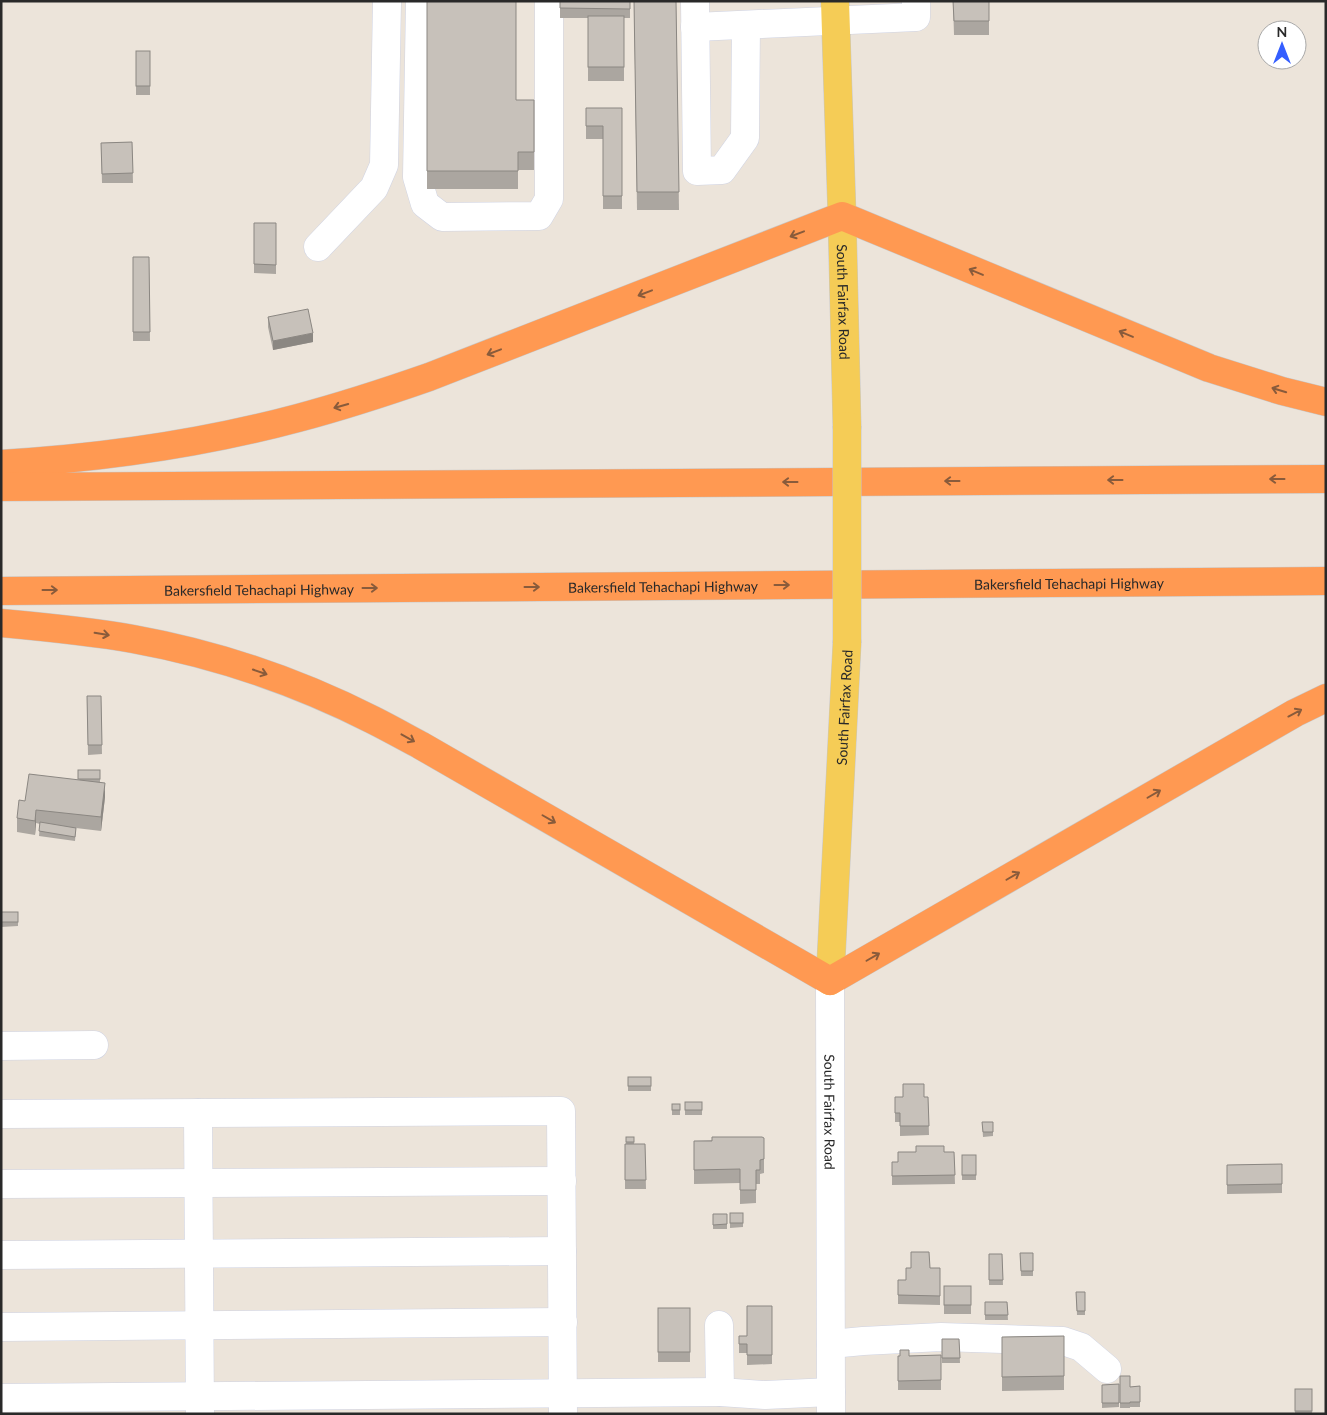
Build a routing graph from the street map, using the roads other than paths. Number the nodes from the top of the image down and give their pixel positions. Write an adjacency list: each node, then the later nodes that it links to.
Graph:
1 (387, 1): 9 (street)
2 (420, 1): 3 (street)
3 (550, 1)
4 (916, 1): 5 (street)
5 (836, 11): 7 (street); 8 (main road, South Fairfax Road)
6 (695, 14): 7 (street); 7 (street)
7 (746, 25)
8 (842, 216): 10 (highway, one-way to 8); 11 (highway, one-way to 11); 18 (main road, South Fairfax Road, bridge)
9 (318, 247)
10 (1326, 402)
11 (1, 464)
12 (1326, 479): 13 (highway, one-way to 13)
13 (1, 487)
14 (1326, 581): 15 (highway, Bakersfield Tehachapi Highway, one-way to 14)
15 (1, 591)
16 (1, 623): 18 (highway, one-way to 18)
17 (1326, 698): 18 (highway, one-way to 17)
18 (830, 981): 33 (street, South Fairfax Road)
19 (94, 1045): 20 (street)
20 (1, 1046)
21 (198, 1113): 22 (street); 23 (street); 24 (street)
22 (1, 1114)
23 (562, 1180): 24 (street); 26 (street)
24 (198, 1183): 25 (street); 27 (street)
25 (1, 1184)
26 (562, 1251): 27 (street); 29 (street)
27 (199, 1254): 28 (street); 31 (street)
28 (1, 1256)
29 (563, 1322): 31 (street); 37 (street)
30 (719, 1325): 35 (street)
31 (199, 1326): 32 (street); 39 (street)
32 (1, 1327)
33 (831, 1344): 34 (street); 38 (street, South Fairfax Road)
34 (1107, 1369)
35 (720, 1392): 37 (street); 38 (street)
36 (1, 1398): 39 (street)
37 (563, 1403): 39 (street)
38 (831, 1403)
39 (199, 1405)

